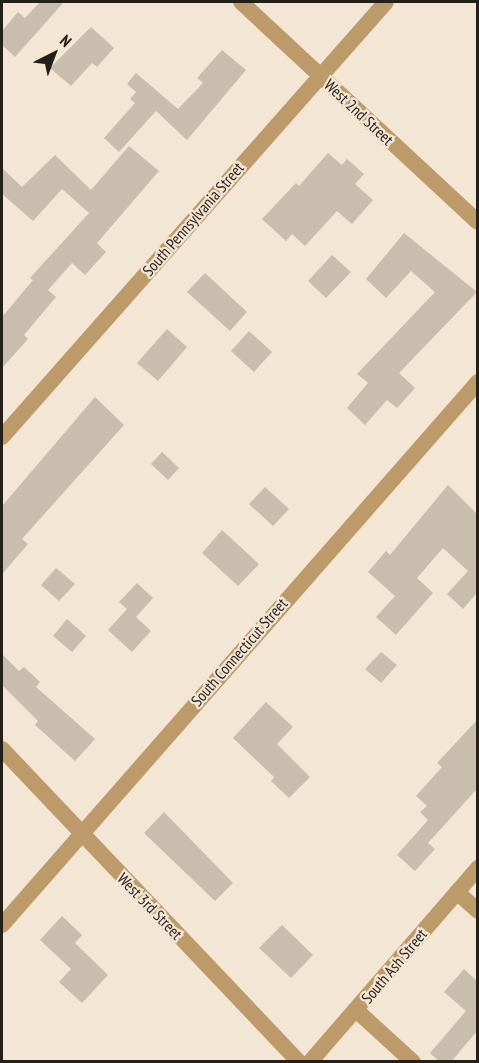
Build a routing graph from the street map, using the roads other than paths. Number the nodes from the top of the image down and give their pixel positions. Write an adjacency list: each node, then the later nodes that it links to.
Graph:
1 (241, 2): 3 (street, West 2nd Street)
2 (386, 2): 3 (street, South Pennsylvania Street)
3 (320, 75): 4 (street, West 2nd Street); 6 (street, South Pennsylvania Street)
4 (477, 222)
5 (477, 381): 8 (street, South Connecticut Street)
6 (2, 437)
7 (2, 749): 8 (street, West 3rd Street)
8 (80, 832): 12 (street, South Connecticut Street); 14 (street, West 3rd Street)
9 (477, 868): 10 (street, South Ash Street)
10 (457, 892): 11 (street); 13 (street, South Ash Street)
11 (477, 911)
12 (2, 925)
13 (357, 1010): 15 (street, South Ash Street); 16 (street)
14 (299, 1062)
15 (310, 1062)
16 (413, 1062)

